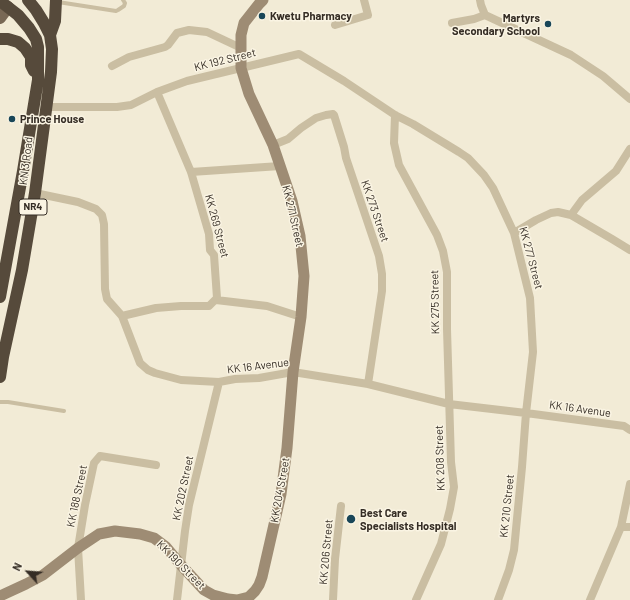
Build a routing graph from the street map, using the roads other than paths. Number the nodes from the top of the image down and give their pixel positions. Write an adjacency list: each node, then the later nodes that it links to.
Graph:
1 (28, 0): 12 (highway, KN 3 Road / NR4)
2 (124, 0): 6 (lane)
3 (263, 0): 14 (street, KK 271 Street)
4 (364, 0): 11 (street)
5 (480, 0): 8 (street)
6 (56, 1): 12 (highway)
7 (7, 3): 9 (main road); 17 (highway, KN 3 Road / NR4)
8 (485, 15): 10 (street); 19 (street)
9 (0, 18)
10 (452, 23)
11 (335, 25)
12 (50, 35): 20 (highway, KN 3 Road / NR4)
13 (0, 39): 17 (highway)
14 (241, 48): 15 (street); 16 (street, KK 271 Street)
15 (112, 66)
16 (241, 68): 18 (street, KK 192 Street); 21 (street, KK 192 Street); 22 (street, KK 271 Street)
17 (38, 80): 30 (highway, KN 3 Road / NR4)
18 (157, 92): 20 (street, KK 192 Street); 25 (street, KK 269 Street)
19 (630, 99)
20 (47, 107): 26 (highway, KN 3 Road / NR4)
21 (395, 115): 28 (street, KK 277 Street); 40 (street, KK 275 Street)
22 (273, 146): 24 (street, KK 271 Street); 38 (street, KK 273 Street)
23 (630, 149): 27 (street)
24 (280, 166): 25 (street); 33 (street, KK 271 Street)
25 (191, 172): 31 (street, KK 269 Street)
26 (35, 193): 32 (street, KK 16 Avenue); 34 (highway, KN 3 Road / NR4)
27 (571, 215): 28 (street); 29 (street)
28 (514, 233): 42 (street, KK 277 Street)
29 (630, 250)
30 (0, 297)
31 (216, 300): 32 (street); 33 (street)
32 (122, 316): 37 (street, KK 16 Avenue)
33 (301, 317): 35 (street, KK 271 Street)
34 (1, 361): 36 (highway, KN 3 Road / NR4)
35 (293, 372): 37 (street, KK 16 Avenue); 38 (street, KK 16 Avenue); 52 (street, KK 204 Street)
36 (0, 377)
37 (219, 382): 50 (street, KK 202 Street)
38 (368, 384): 40 (street, KK 16 Avenue)
39 (0, 402): 41 (lane)
40 (449, 404): 42 (street, KK 16 Avenue); 56 (street, KK 208 Street)
41 (64, 411)
42 (526, 412): 43 (street, KK 16 Avenue); 57 (street, KK 210 Street)
43 (630, 430)
44 (156, 465): 49 (street, KK 188 Street)
45 (630, 484): 47 (street)
46 (341, 506): 55 (street, KK 206 Street)
47 (621, 527): 48 (street); 58 (street)
48 (630, 527)
49 (78, 548): 50 (street, KK 190 Street); 51 (street, KK 190 Street); 53 (street, KK 188 Street)
50 (181, 565): 52 (street, KK 190 Street); 54 (street, KK 202 Street)
51 (0, 596)
52 (243, 599)
53 (81, 600)
54 (177, 600)
55 (333, 600)
56 (416, 600)
57 (498, 600)
58 (590, 600)

